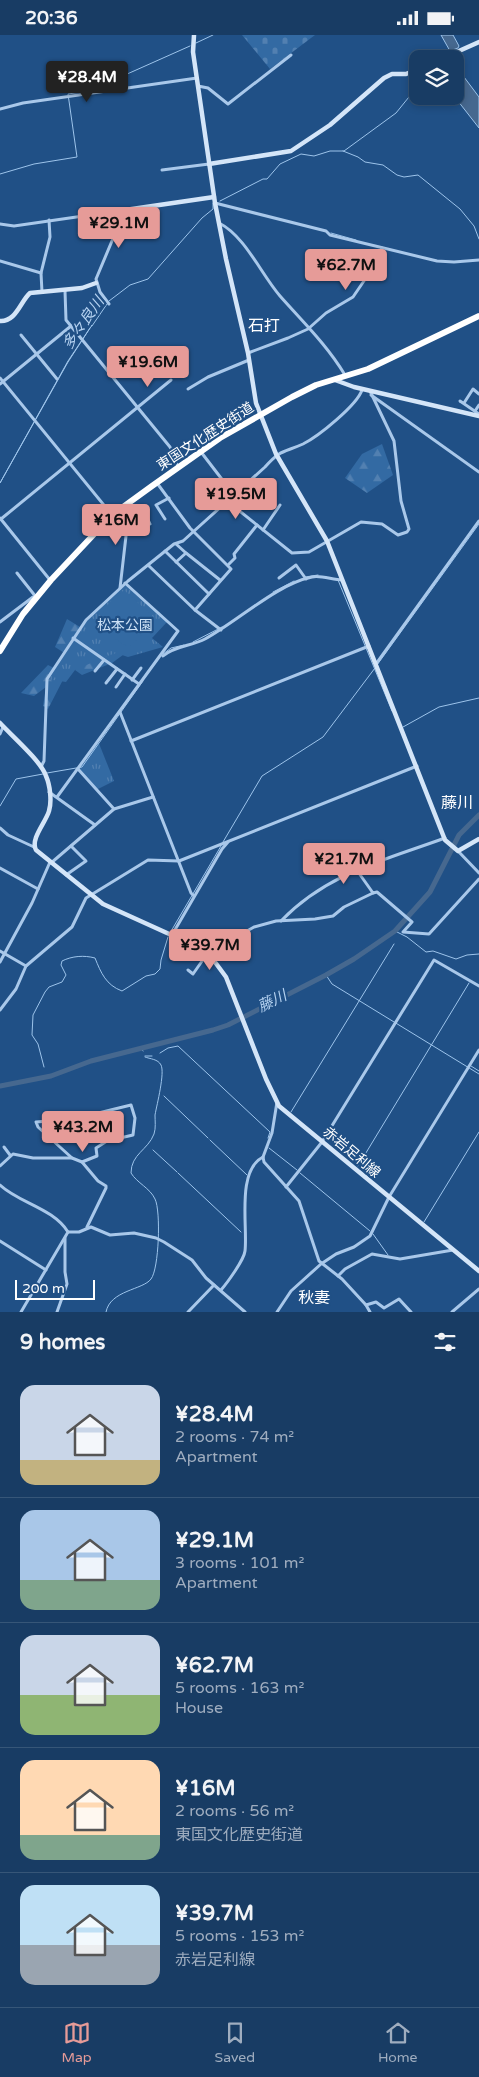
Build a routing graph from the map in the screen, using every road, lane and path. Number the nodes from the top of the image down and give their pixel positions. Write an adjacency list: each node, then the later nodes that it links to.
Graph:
1 (194, 35): 6 (street)
2 (479, 41): 3 (street)
3 (460, 50)
4 (292, 55): 7 (street)
5 (409, 74): 9 (street)
6 (196, 78): 7 (street); 8 (street)
7 (198, 86): 9 (street)
8 (0, 109)
9 (209, 164): 10 (street); 11 (street)
10 (162, 171)
11 (215, 200): 12 (street); 14 (street); 16 (street)
12 (125, 210): 13 (street); 20 (street)
13 (48, 220): 15 (street); 19 (street)
14 (219, 223): 27 (street); 29 (street)
15 (0, 224)
16 (382, 248): 17 (street); 27 (street)
17 (479, 260)
18 (0, 261): 19 (street)
19 (41, 273): 22 (street)
20 (96, 283): 21 (street); 23 (street)
21 (65, 291): 22 (street); 26 (street)
22 (42, 292): 25 (street)
23 (109, 304)
24 (479, 317): 32 (highway, 東国文化歴史街道)
25 (0, 321)
26 (71, 327): 30 (street); 43 (street)
27 (308, 329): 29 (street); 32 (street)
28 (21, 335): 30 (street)
29 (248, 353): 31 (street)
30 (37, 354): 34 (street); 37 (street)
31 (249, 361): 38 (street); 45 (street)
32 (345, 376): 35 (highway, 東国文化歴史街道)
33 (0, 378): 37 (street)
34 (56, 379)
35 (333, 379): 39 (street); 45 (highway, 東国文化歴史街道)
36 (171, 380): 43 (street)
37 (2, 383): 49 (street)
38 (188, 389)
39 (362, 390): 40 (street); 48 (street)
40 (370, 393): 46 (street); 51 (street); 67 (street)
41 (479, 394): 44 (street)
42 (479, 405): 44 (street)
43 (138, 408): 49 (street); 50 (street)
44 (475, 411): 46 (street)
45 (259, 414): 47 (highway, 東国文化歴史街道); 48 (street)
46 (479, 415)
47 (201, 452): 50 (highway, 東国文化歴史街道); 53 (street)
48 (276, 454): 53 (street); 67 (street)
49 (70, 463): 58 (street); 60 (street)
50 (178, 467): 52 (highway, 東国文化歴史街道)
51 (479, 472)
52 (156, 483): 54 (street); 56 (highway, 東国文化歴史街道)
53 (234, 495): 55 (street)
54 (169, 498): 61 (street); 66 (street)
55 (227, 501): 64 (street); 66 (street)
56 (128, 503): 58 (highway, 東国文化歴史街道); 59 (street)
57 (280, 505): 65 (street)
58 (112, 515): 79 (highway, 東国文化歴史街道)
59 (128, 516): 63 (street); 81 (street)
60 (1, 519): 79 (street)
61 (166, 519)
62 (479, 521): 92 (street)
63 (150, 524)
64 (257, 525): 65 (street); 72 (street)
65 (264, 530): 67 (street)
66 (193, 531): 68 (street); 72 (street)
67 (327, 541): 78 (street)
68 (176, 544): 69 (street); 70 (street)
69 (165, 551): 71 (street); 73 (street)
70 (186, 553): 71 (street); 77 (street)
71 (176, 562): 82 (street)
72 (229, 564): 77 (street)
73 (148, 565): 80 (street); 84 (street)
74 (17, 573): 83 (street)
75 (279, 578): 76 (street)
76 (306, 579): 78 (street); 86 (street)
77 (220, 580): 82 (street)
78 (342, 580): 88 (street)
79 (51, 581): 83 (highway, 東国文化歴史街道)
80 (126, 583): 81 (street); 99 (street)
81 (120, 588): 87 (street)
82 (209, 594): 84 (street)
83 (36, 597): 85 (street); 89 (highway, 東国文化歴史街道)
84 (195, 610): 86 (street)
85 (0, 622)
86 (221, 630): 90 (street)
87 (73, 638): 91 (street); 106 (street)
88 (369, 646): 92 (street); 104 (street)
89 (0, 651)
90 (163, 656)
91 (104, 660): 94 (street); 95 (street)
92 (376, 664): 105 (street)
93 (141, 668): 97 (street)
94 (116, 669): 96 (street); 98 (street)
95 (95, 671)
96 (125, 674): 97 (street); 100 (street)
97 (132, 680): 99 (street)
98 (106, 683)
99 (139, 684): 101 (street)
100 (116, 687)
101 (120, 711): 104 (street); 107 (street)
102 (2, 725): 103 (street); 106 (street)
103 (0, 734)
104 (131, 741): 110 (street)
105 (417, 766): 114 (street); 116 (street)
106 (41, 767): 108 (street)
107 (78, 769): 109 (street); 111 (street)
108 (50, 792): 109 (street); 118 (street)
109 (57, 797): 112 (street)
110 (153, 797): 111 (street); 120 (street)
111 (114, 809): 112 (street)
112 (95, 825): 117 (street)
113 (0, 828): 118 (street)
114 (446, 838): 119 (street); 123 (street)
115 (479, 839): 119 (street)
116 (227, 842): 120 (street); 130 (street)
117 (70, 846): 121 (street); 125 (street)
118 (34, 847): 121 (street)
119 (458, 851): 124 (street)
120 (179, 861): 129 (street); 130 (street)
121 (51, 862): 125 (street); 127 (street)
122 (0, 868): 127 (street)
123 (356, 869): 128 (street); 131 (street)
124 (479, 873)
125 (66, 875): 129 (street)
126 (479, 879): 128 (street)
127 (38, 889): 134 (street)
128 (373, 893): 131 (street)
129 (90, 895): 132 (street); 137 (street)
130 (194, 896): 132 (street)
131 (280, 921): 135 (street)
132 (170, 934): 135 (street)
133 (0, 951): 134 (street)
134 (6, 953): 136 (street); 137 (street)
135 (207, 954): 138 (street); 142 (street, 赤岩足利線)
136 (0, 962)
137 (26, 966): 140 (street)
138 (188, 970)
139 (479, 986): 143 (street)
140 (0, 1010)
141 (479, 1050): 152 (street)
142 (277, 1102): 143 (street, 赤岩足利線); 146 (street)
143 (322, 1142): 151 (street); 152 (street, 赤岩足利線)
144 (4, 1147): 145 (street)
145 (10, 1155): 147 (street); 149 (street)
146 (263, 1157): 151 (street); 164 (street)
147 (72, 1158): 148 (street); 148 (street)
148 (82, 1162): 153 (street)
149 (0, 1166)
150 (0, 1185): 154 (street)
151 (286, 1187): 158 (street)
152 (389, 1197): 157 (street, 赤岩足利線); 158 (street)
153 (87, 1227): 154 (street); 162 (street)
154 (68, 1232): 155 (street)
155 (65, 1238): 159 (street); 167 (street)
156 (0, 1241): 159 (street)
157 (453, 1250): 160 (street, 赤岩足利線); 161 (street)
158 (321, 1264): 161 (street); 170 (street)
159 (46, 1269): 166 (street)
160 (479, 1271)
161 (338, 1276): 165 (street)
162 (214, 1285): 164 (street); 168 (street)
163 (479, 1289): 173 (street)
164 (221, 1290): 169 (street)
165 (366, 1305): 171 (street); 172 (street)
166 (21, 1312)
167 (57, 1312)
168 (188, 1312)
169 (245, 1312)
170 (277, 1312)
171 (370, 1312)
172 (411, 1312)
173 (452, 1312)

